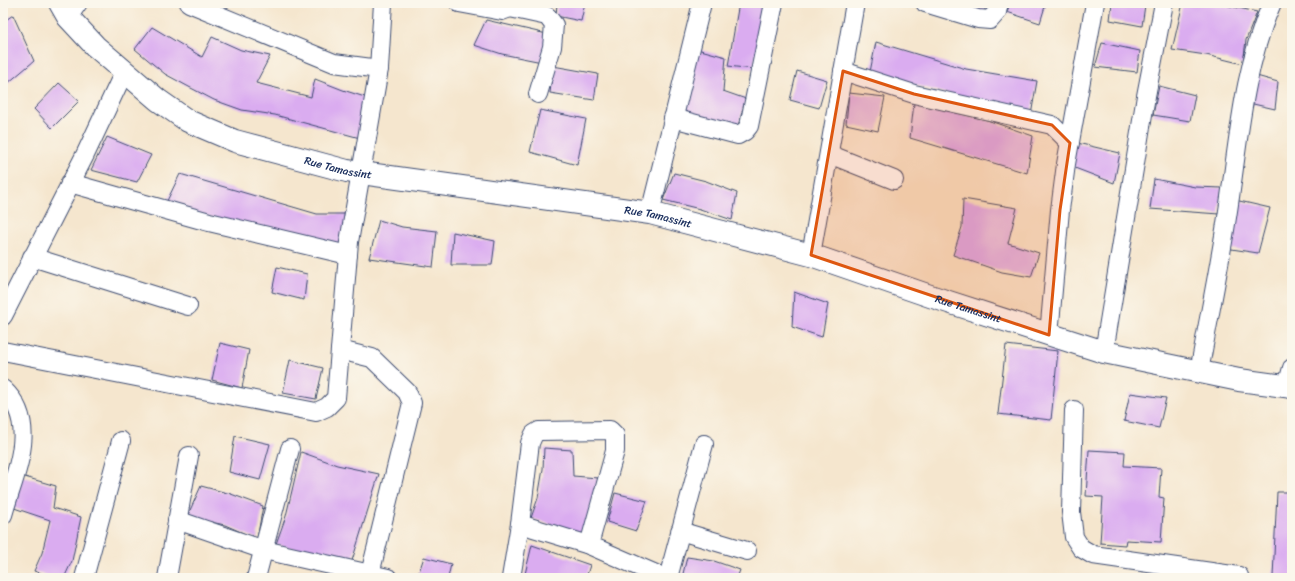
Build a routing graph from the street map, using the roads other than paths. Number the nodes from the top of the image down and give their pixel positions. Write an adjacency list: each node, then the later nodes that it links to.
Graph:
1 (189, 3): 14 (street)
2 (383, 3): 14 (street)
3 (459, 3): 12 (street)
4 (702, 3): 18 (street)
5 (774, 3): 18 (street)
6 (855, 3): 15 (street)
7 (925, 3): 8 (street)
8 (999, 3)
9 (1095, 3): 19 (street)
10 (1164, 3): 33 (street)
11 (1272, 3): 34 (street)
12 (511, 6): 17 (street)
13 (68, 8): 16 (main road, Rue Tamassint)
14 (379, 69): 21 (street)
15 (843, 71): 19 (street); 20 (street)
16 (124, 72): 21 (main road, Rue Tamassint); 23 (street)
17 (538, 94)
18 (673, 118): 24 (street)
19 (1070, 143): 30 (street)
20 (829, 154): 22 (street); 26 (street)
21 (362, 173): 24 (main road, Rue Tamassint); 25 (street)
22 (894, 180)
23 (70, 183): 25 (street); 27 (street)
24 (650, 214): 26 (main road, Rue Tamassint)
25 (348, 255): 31 (street)
26 (811, 255): 30 (main road, Rue Tamassint)
27 (32, 257): 28 (street); 29 (street)
28 (5, 306)
29 (188, 306)
30 (1049, 335): 33 (main road, Rue Tamassint)
31 (340, 350): 32 (street); 50 (street)
32 (3, 351)
33 (1104, 352): 34 (main road, Rue Tamassint)
34 (1199, 372): 35 (main road, Rue Tamassint)
35 (1290, 380)
36 (3, 389): 42 (street)
37 (1074, 410): 49 (street)
38 (121, 441): 52 (street)
39 (704, 444): 45 (street)
40 (290, 449): 47 (street)
41 (189, 456): 43 (street)
42 (3, 515)
43 (177, 520): 47 (street); 53 (street)
44 (520, 524): 46 (street); 46 (street); 56 (street)
45 (680, 531): 48 (street); 57 (street)
46 (589, 545): 57 (street)
47 (264, 550): 50 (street); 54 (street)
48 (747, 551)
49 (1195, 574): 51 (street)
50 (369, 576): 55 (street)
51 (1239, 576)
52 (84, 578)
53 (167, 578)
54 (256, 578)
55 (388, 578)
56 (511, 578)
57 (666, 578)

